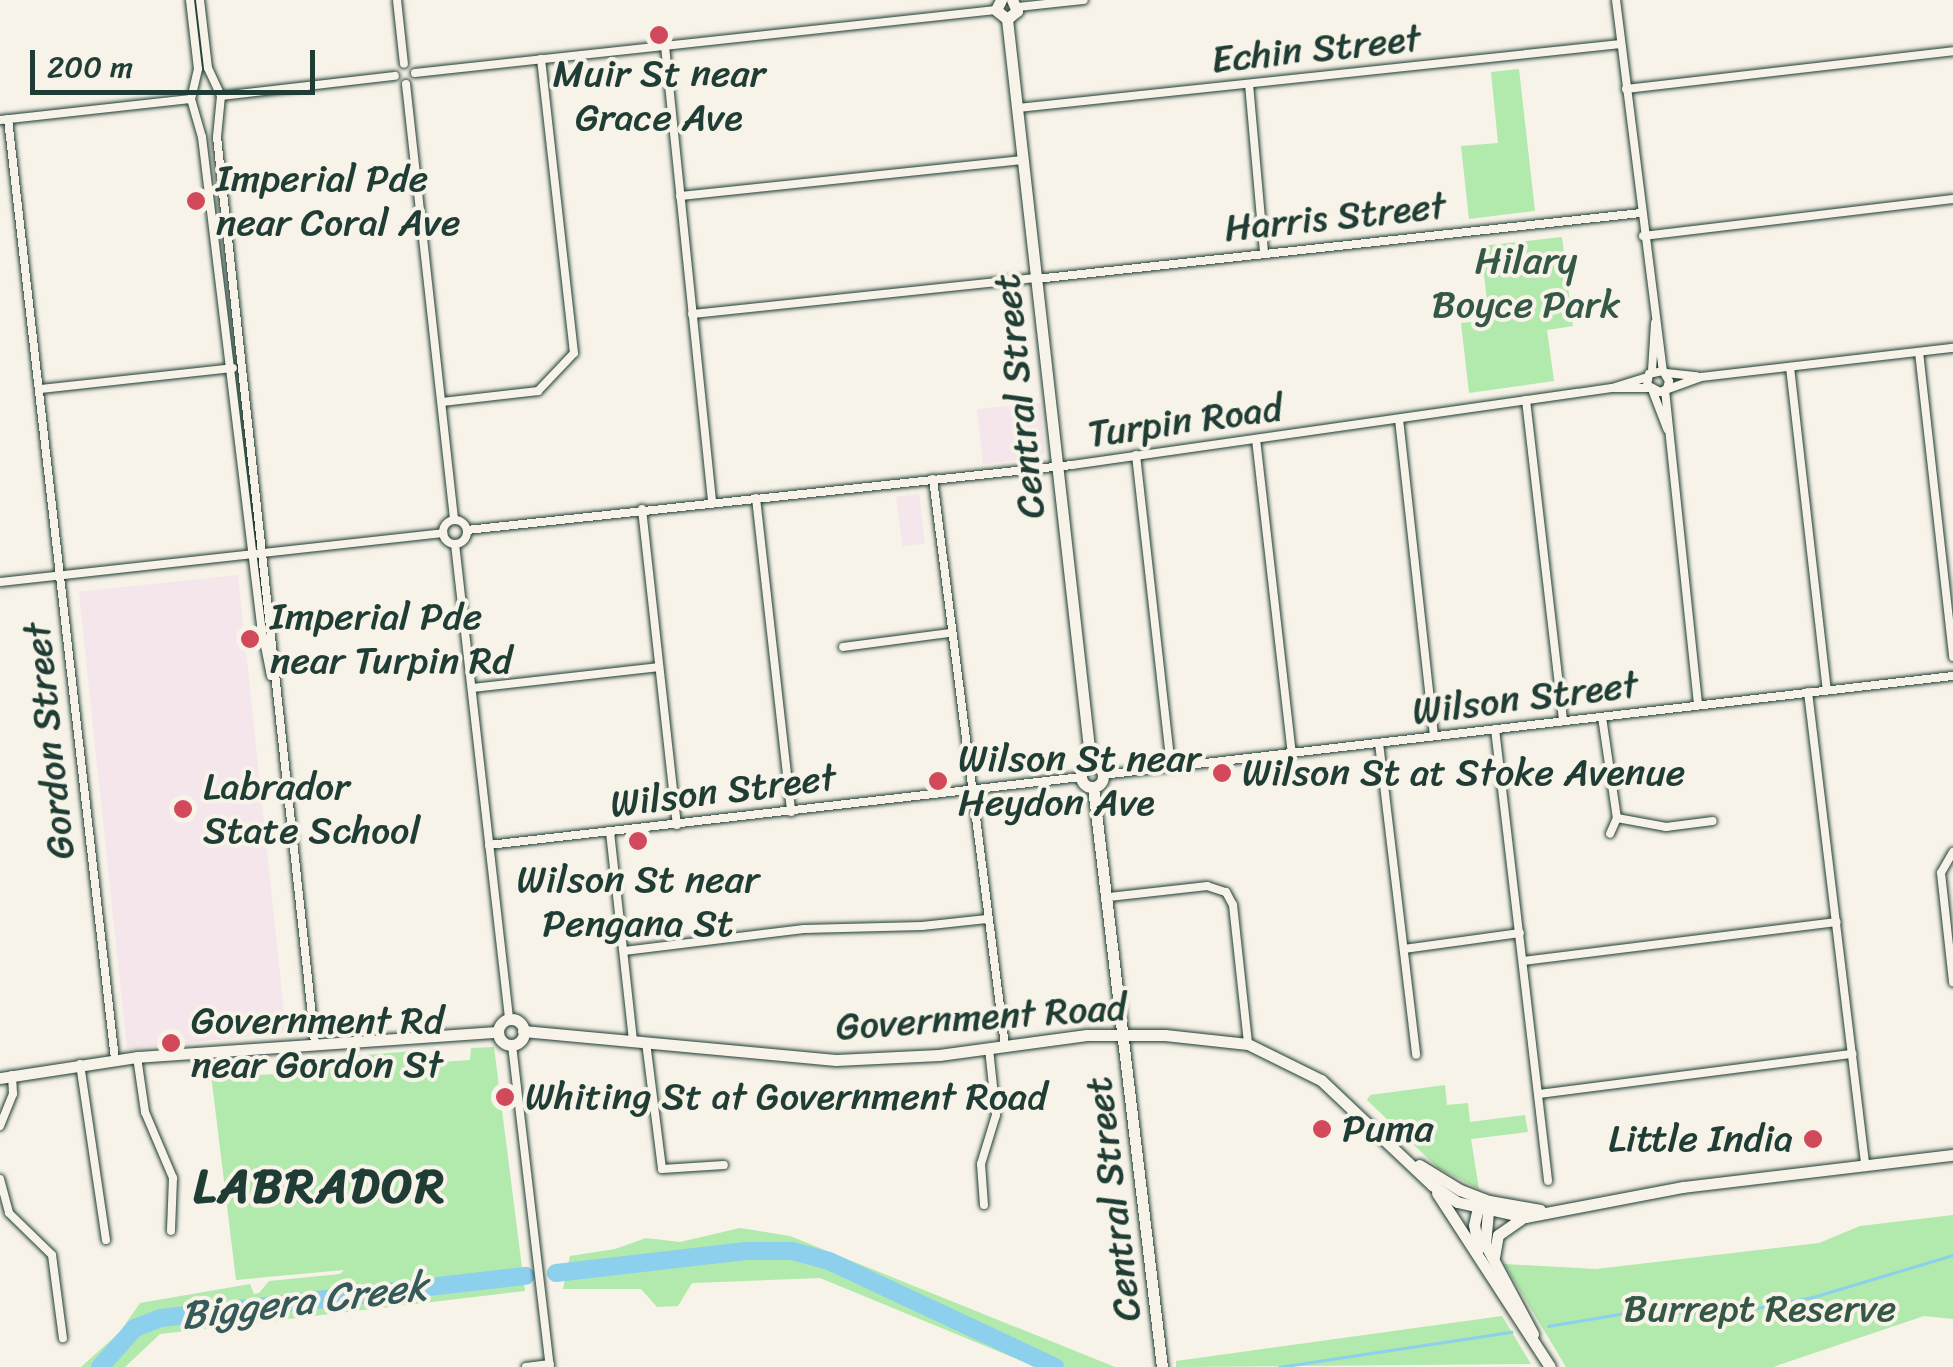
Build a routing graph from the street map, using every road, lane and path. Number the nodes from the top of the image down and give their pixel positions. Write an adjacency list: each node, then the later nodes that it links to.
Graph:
1 (190, 0): 19 (street)
2 (200, 0): 20 (street)
3 (397, 0): 13 (street)
4 (1084, 0): 6 (street)
5 (1616, 0): 9 (street)
6 (1014, 4): 8 (main road)
7 (998, 5): 8 (main road); 10 (street)
8 (1007, 20): 22 (main road, Central Street)
9 (1621, 44): 17 (street, Echin Street); 18 (street)
10 (665, 46): 12 (street); 25 (street)
11 (1953, 51): 18 (street)
12 (541, 60): 14 (street); 48 (street)
13 (404, 64): 14 (street); 15 (street)
14 (415, 73): 16 (street)
15 (395, 76): 16 (street); 20 (street)
16 (406, 84): 48 (street)
17 (1250, 84): 22 (street, Echin Street); 29 (street)
18 (1626, 89): 27 (street)
19 (196, 90): 20 (street); 21 (street)
20 (214, 101): 21 (street); 31 (street)
21 (193, 103): 23 (street); 32 (street)
22 (1018, 108): 24 (main road, Central Street)
23 (4, 119): 44 (street, Gordon Street)
24 (1023, 160): 25 (street); 30 (main road, Central Street)
25 (680, 196): 33 (street)
26 (1953, 199): 28 (street)
27 (1640, 213): 28 (street); 29 (street, Harris Street)
28 (1643, 236): 34 (street)
29 (1264, 251): 30 (street, Harris Street)
30 (1036, 279): 33 (street, Harris Street); 53 (main road, Central Street)
31 (234, 286): 32 (street); 37 (street)
32 (220, 287): 39 (street)
33 (692, 314): 56 (street)
34 (1654, 323): 40 (street); 41 (street)
35 (1953, 348): 36 (street)
36 (1919, 352): 38 (street); 68 (street)
37 (243, 367): 39 (street); 62 (street)
38 (1790, 367): 42 (street); 73 (street)
39 (230, 368): 44 (street); 63 (street)
40 (1664, 372): 41 (street, Turpin Road); 42 (street); 45 (street)
41 (1650, 374): 43 (street, Turpin Road); 46 (street)
42 (1701, 377): 45 (street)
43 (1612, 388): 46 (street, Turpin Road); 47 (street, Turpin Road)
44 (40, 389): 64 (street, Gordon Street)
45 (1666, 389): 46 (street, Turpin Road); 50 (street)
46 (1651, 390): 50 (street)
47 (1526, 400): 49 (street, Turpin Road); 77 (street)
48 (442, 402): 58 (street)
49 (1399, 419): 51 (street, Turpin Road); 79 (street)
50 (1667, 430): 75 (street)
51 (1256, 439): 52 (street, Turpin Road); 81 (street)
52 (1136, 456): 53 (street, Turpin Road); 83 (street)
53 (1058, 466): 54 (street, Turpin Road); 82 (main road, Central Street)
54 (933, 478): 55 (street, Turpin Road); 66 (street)
55 (756, 498): 56 (street, Turpin Road); 88 (street)
56 (712, 503): 57 (street, Turpin Road)
57 (642, 509): 59 (street, Turpin Road); 69 (street)
58 (454, 519): 59 (street); 60 (street)
59 (467, 530): 61 (street)
60 (442, 533): 61 (street); 62 (street)
61 (455, 544): 71 (street)
62 (263, 554): 63 (street); 72 (street)
63 (252, 555): 64 (street); 72 (street)
64 (58, 576): 65 (street); 117 (street, Gordon Street)
65 (0, 582)
66 (950, 633): 67 (street); 87 (street)
67 (843, 647)
68 (1953, 657)
69 (658, 667): 71 (street); 91 (street)
70 (1953, 676): 73 (street, Wilson Street)
71 (472, 688): 94 (street)
72 (275, 690): 109 (street)
73 (1827, 690): 74 (street, Wilson Street)
74 (1808, 692): 75 (street, Wilson Street); 98 (street)
75 (1698, 705): 76 (street, Wilson Street)
76 (1602, 717): 77 (street, Wilson Street); 89 (street)
77 (1564, 721): 78 (street, Wilson Street)
78 (1495, 730): 79 (street, Wilson Street); 99 (street)
79 (1434, 736): 80 (street, Wilson Street)
80 (1378, 742): 81 (street, Wilson Street); 100 (street)
81 (1292, 753): 83 (street, Wilson Street)
82 (1091, 766): 84 (main road); 85 (main road)
83 (1170, 767): 84 (street, Wilson Street)
84 (1102, 775): 86 (main road)
85 (1081, 777): 86 (main road); 87 (street, Wilson Street)
86 (1093, 787): 96 (main road, Central Street)
87 (970, 790): 88 (street, Wilson Street); 97 (street)
88 (791, 812): 91 (street, Wilson Street)
89 (1616, 818): 90 (street); 93 (street)
90 (1714, 821)
91 (677, 824): 92 (street, Wilson Street)
92 (610, 832): 94 (street, Wilson Street); 101 (street)
93 (1610, 834)
94 (490, 845): 104 (street)
95 (1953, 852): 103 (street)
96 (1109, 897): 107 (main road, Central Street); 110 (street)
97 (987, 919): 101 (street); 112 (street)
98 (1837, 922): 102 (street); 115 (street)
99 (1520, 933): 100 (street); 102 (street)
100 (1404, 948): 114 (street)
101 (624, 951): 108 (street)
102 (1523, 961): 120 (street)
103 (1953, 982)
104 (509, 1020): 105 (main road); 106 (main road)
105 (524, 1031): 108 (main road, Government Road); 111 (main road)
106 (498, 1032): 109 (main road); 111 (main road)
107 (1124, 1034): 110 (main road, Government Road); 112 (main road, Government Road); 139 (main road, Central Street)
108 (640, 1040): 113 (main road, Government Road); 124 (street)
109 (316, 1044): 116 (main road)
110 (1248, 1044): 123 (main road, Government Road)
111 (512, 1045): 137 (street)
112 (1005, 1046): 113 (main road, Government Road)
113 (989, 1048): 129 (street)
114 (1416, 1054)
115 (1852, 1054): 120 (street); 125 (street)
116 (137, 1057): 117 (main road); 133 (street)
117 (115, 1060): 118 (main road)
118 (80, 1064): 119 (main road); 134 (street)
119 (6, 1077): 121 (street)
120 (1539, 1094): 127 (street)
121 (0, 1126)
122 (1953, 1155): 125 (main road)
123 (1407, 1157): 128 (main road, Government Road); 130 (main road, Government Road)
124 (724, 1165)
125 (1865, 1166): 131 (main road)
126 (0, 1178): 136 (street)
127 (1548, 1181)
128 (1432, 1185): 130 (main road, Government Road); 135 (main road, Government Road)
129 (984, 1205)
130 (1483, 1205): 131 (main road); 132 (main road); 135 (main road, Government Road)
131 (1548, 1211): 132 (main road)
132 (1524, 1217): 135 (main road)
133 (171, 1231)
134 (106, 1240)
135 (1495, 1274): 140 (main road, Government Road)
136 (63, 1338)
137 (550, 1366): 138 (street)
138 (526, 1367)
139 (1162, 1367)
140 (1550, 1367)

